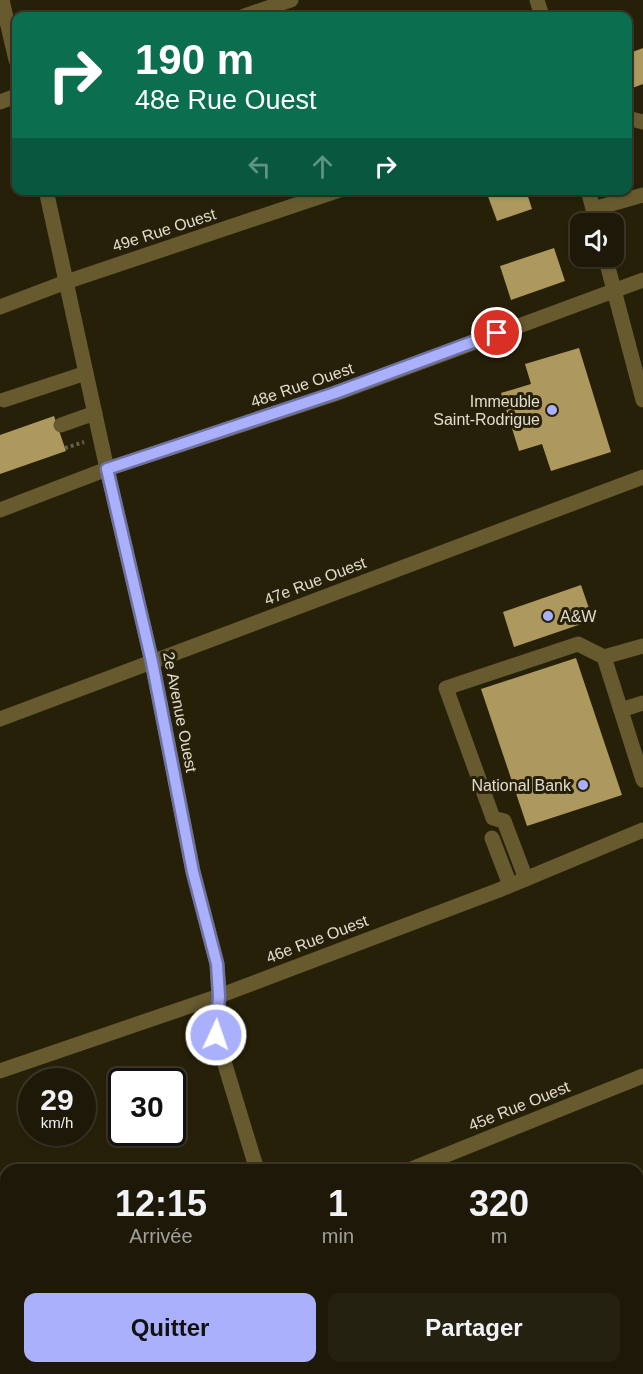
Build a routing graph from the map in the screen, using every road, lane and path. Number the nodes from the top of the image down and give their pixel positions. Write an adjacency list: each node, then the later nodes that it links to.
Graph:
1 (2, 0): 4 (street)
2 (291, 0): 3 (street)
3 (256, 12)
4 (12, 43)
5 (47, 195): 13 (street, 2e Avenue Ouest)
6 (325, 195): 13 (street, 49e Rue Ouest)
7 (589, 195): 9 (street)
8 (643, 195): 10 (street)
9 (594, 213)
10 (602, 213)
11 (608, 267): 14 (street)
12 (643, 280): 14 (street, 48e Rue Ouest)
13 (66, 282): 15 (street, 49e Rue Ouest); 16 (street, 2e Avenue Ouest)
14 (615, 291): 18 (street); 21 (street, 48e Rue Ouest)
15 (0, 307)
16 (86, 374): 17 (street); 19 (street, 2e Avenue Ouest)
17 (4, 400)
18 (643, 400)
19 (95, 413): 20 (street); 21 (street, 2e Avenue Ouest)
20 (62, 424)
21 (107, 469): 23 (street, 48e Rue Ouest); 26 (street, 2e Avenue Ouest)
22 (643, 477): 26 (street, 47e Rue Ouest)
23 (0, 510)
24 (643, 646): 25 (street)
25 (604, 657): 28 (street); 33 (street)
26 (152, 662): 29 (street, 47e Rue Ouest); 35 (street, 2e Avenue Ouest)
27 (643, 703): 28 (street)
28 (621, 710): 30 (street)
29 (0, 719)
30 (642, 774)
31 (643, 830): 33 (street, 46e Rue Ouest)
32 (492, 838): 34 (street)
33 (526, 879): 34 (street, 46e Rue Ouest)
34 (510, 885): 35 (street, 46e Rue Ouest)
35 (219, 996): 36 (street, 46e Rue Ouest); 38 (street, 2e Avenue Ouest)
36 (0, 1071)
37 (643, 1076): 39 (street, 45e Rue Ouest)
38 (255, 1164)
39 (424, 1164)

